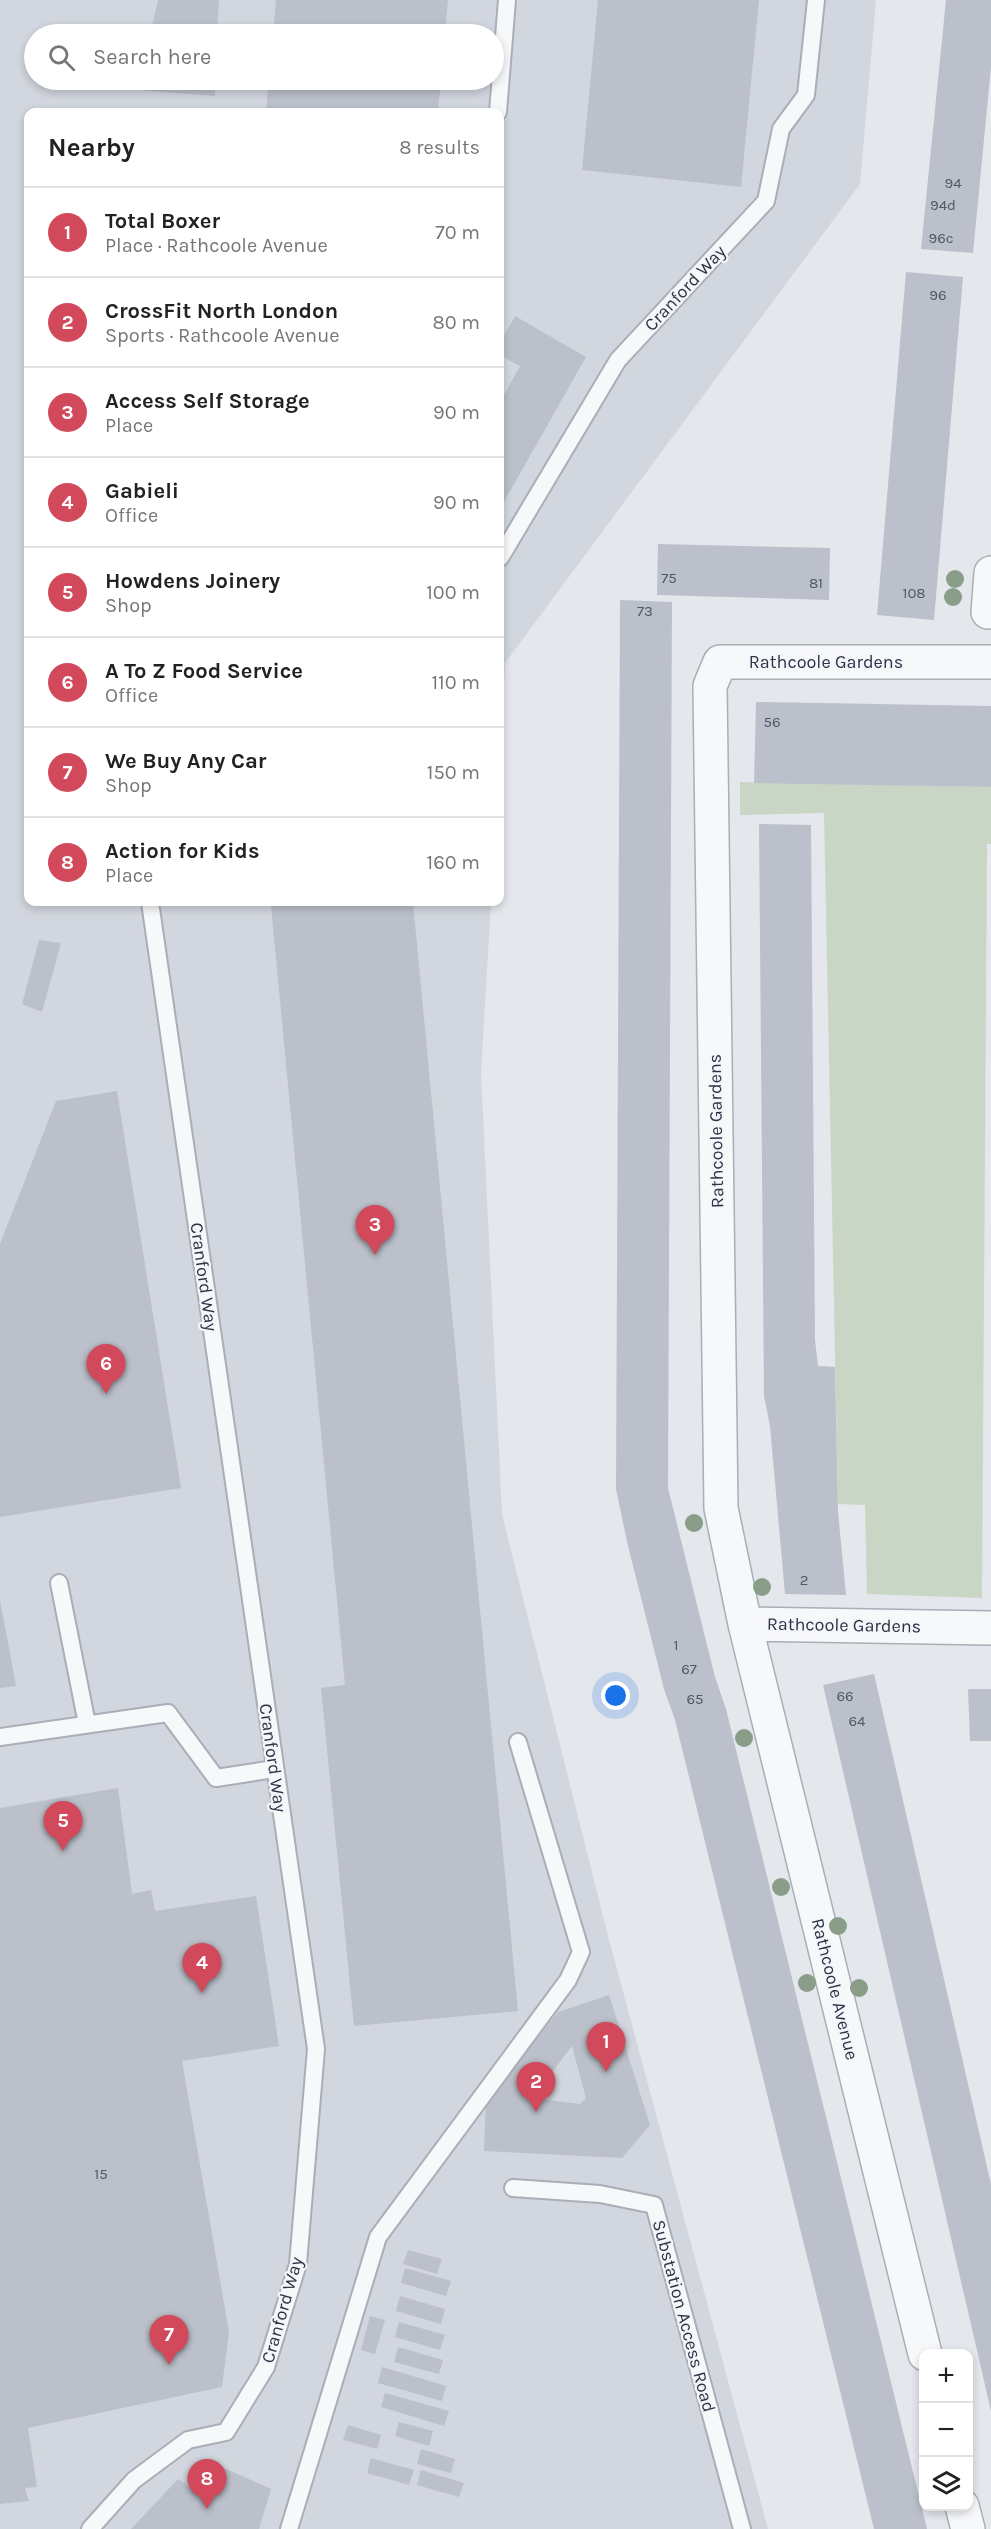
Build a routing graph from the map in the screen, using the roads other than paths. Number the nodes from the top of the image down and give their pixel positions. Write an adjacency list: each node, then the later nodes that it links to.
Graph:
1 (507, 0): 3 (lane)
2 (816, 0): 6 (lane, Cranford Way)
3 (504, 37)
4 (500, 90): 5 (lane)
5 (498, 108)
6 (504, 551)
7 (991, 573): 8 (street)
8 (988, 612)
9 (991, 662): 12 (street, Rathcoole Gardens)
10 (151, 906): 17 (lane, Cranford Way)
11 (59, 1583): 14 (lane)
12 (745, 1624): 13 (street, Rathcoole Gardens); 19 (street, Rathcoole Avenue)
13 (991, 1628)
14 (87, 1724): 15 (lane); 17 (lane)
15 (0, 1737)
16 (518, 1742): 22 (lane)
17 (274, 1769): 21 (lane, Cranford Way)
18 (513, 2188): 23 (lane, Substation Access Road)
19 (924, 2349)
20 (963, 2511): 24 (street)
21 (90, 2529)
22 (289, 2529)
23 (742, 2529)
24 (968, 2529)

